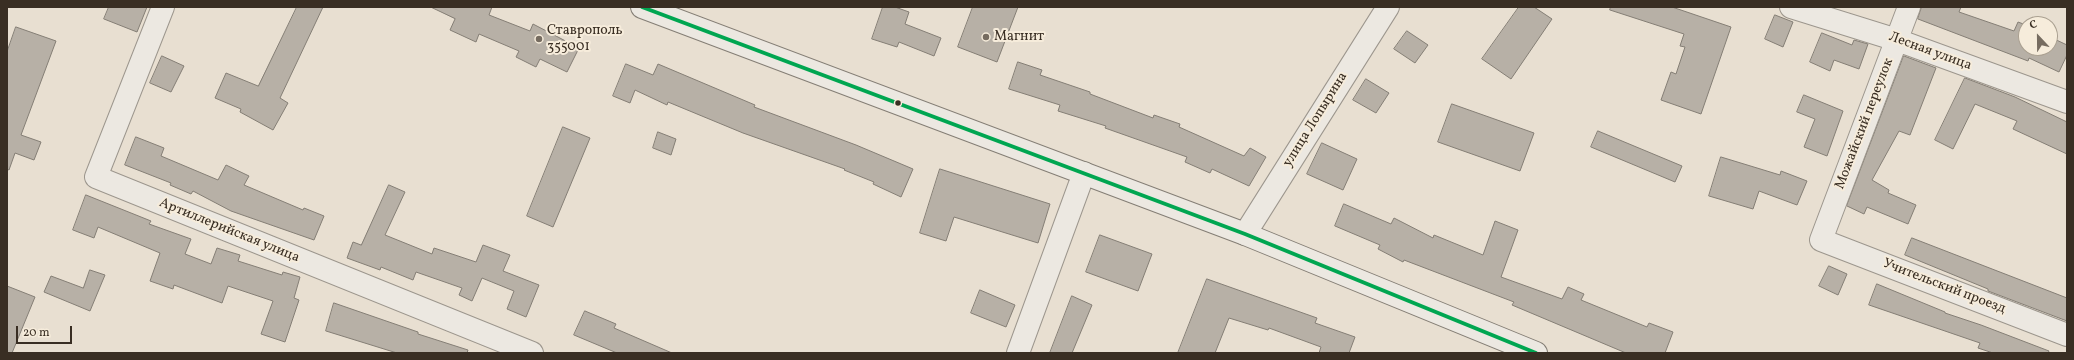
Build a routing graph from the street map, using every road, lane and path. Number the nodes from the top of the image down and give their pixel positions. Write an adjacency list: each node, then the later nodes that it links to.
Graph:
1 (163, 7): 12 (street, Артиллерийская улица)
2 (642, 7): 8 (street)
3 (1388, 7): 9 (street, улица Лопырина)
4 (1791, 7): 6 (street, Лесная улица)
5 (1909, 7): 6 (street, Можайский переулок)
6 (1897, 40): 7 (street, Лесная улица); 10 (street, Можайский переулок)
7 (2067, 102)
8 (1084, 173): 9 (street); 13 (street)
9 (1245, 234): 14 (street)
10 (1821, 240): 11 (street, Учительский проезд)
11 (2067, 335)
12 (532, 353)
13 (1018, 353)
14 (1536, 353)

